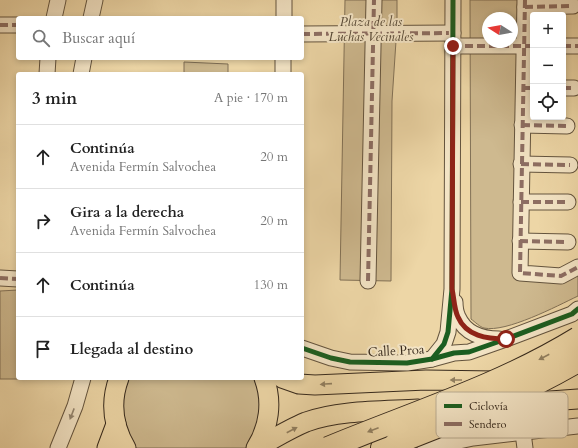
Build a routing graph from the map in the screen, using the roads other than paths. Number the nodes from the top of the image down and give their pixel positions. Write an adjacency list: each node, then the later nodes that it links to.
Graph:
1 (58, 0): 8 (street)
2 (95, 0): 9 (street)
3 (284, 0): 10 (street)
4 (374, 0): 13 (street)
5 (453, 0): 15 (street)
6 (525, 3): 7 (street); 16 (street)
7 (573, 6)
8 (54, 16)
9 (91, 16)
10 (284, 16)
11 (0, 25): 12 (street)
12 (16, 25)
13 (373, 33): 14 (street); 15 (street); 37 (street)
14 (304, 34)
15 (453, 40): 16 (street); 38 (street)
16 (528, 46): 25 (street)
17 (566, 46): 18 (street)
18 (578, 46)
19 (48, 60): 22 (street)
20 (84, 60): 23 (street)
21 (283, 60): 24 (street)
22 (47, 72)
23 (82, 72)
24 (283, 72)
25 (528, 88): 26 (street)
26 (522, 125): 27 (street); 28 (street)
27 (567, 126)
28 (521, 164): 29 (street); 30 (street)
29 (570, 165)
30 (521, 202): 31 (street); 32 (street)
31 (568, 202)
32 (520, 241): 33 (street); 34 (street)
33 (568, 242)
34 (578, 267)
35 (0, 278): 36 (street)
36 (16, 279)
37 (368, 281)
38 (452, 289): 40 (street); 42 (street)
39 (578, 309): 42 (street, Calle Proa)
40 (448, 332): 44 (street); 45 (street)
41 (578, 338): 52 (highway, one-way to 52, bridge)
42 (506, 339): 44 (street, Calle Proa)
43 (304, 348): 45 (street, Calle Proa)
44 (462, 352): 45 (street, Calle Proa)
45 (432, 359)
46 (578, 361): 53 (highway, bridge)
47 (578, 372): 51 (main road, one-way to 51)
48 (82, 380): 64 (street, one-way to 64)
49 (118, 380): 58 (main road)
50 (264, 380): 67 (main road)
51 (288, 380)
52 (469, 392)
53 (518, 392)
54 (578, 399): 55 (main road, one-way to 54)
55 (568, 400)
56 (436, 405): 68 (highway, one-way to 68, bridge)
57 (436, 408): 67 (main road, one-way to 57)
58 (116, 424): 65 (main road); 66 (main road)
59 (578, 426): 61 (street)
60 (436, 427): 69 (highway, bridge)
61 (568, 427)
62 (473, 438): 70 (street)
63 (523, 438): 71 (street)
64 (58, 448)
65 (107, 448)
66 (126, 448)
67 (257, 448)
68 (328, 448)
69 (382, 448)
70 (425, 448)
71 (525, 448)

